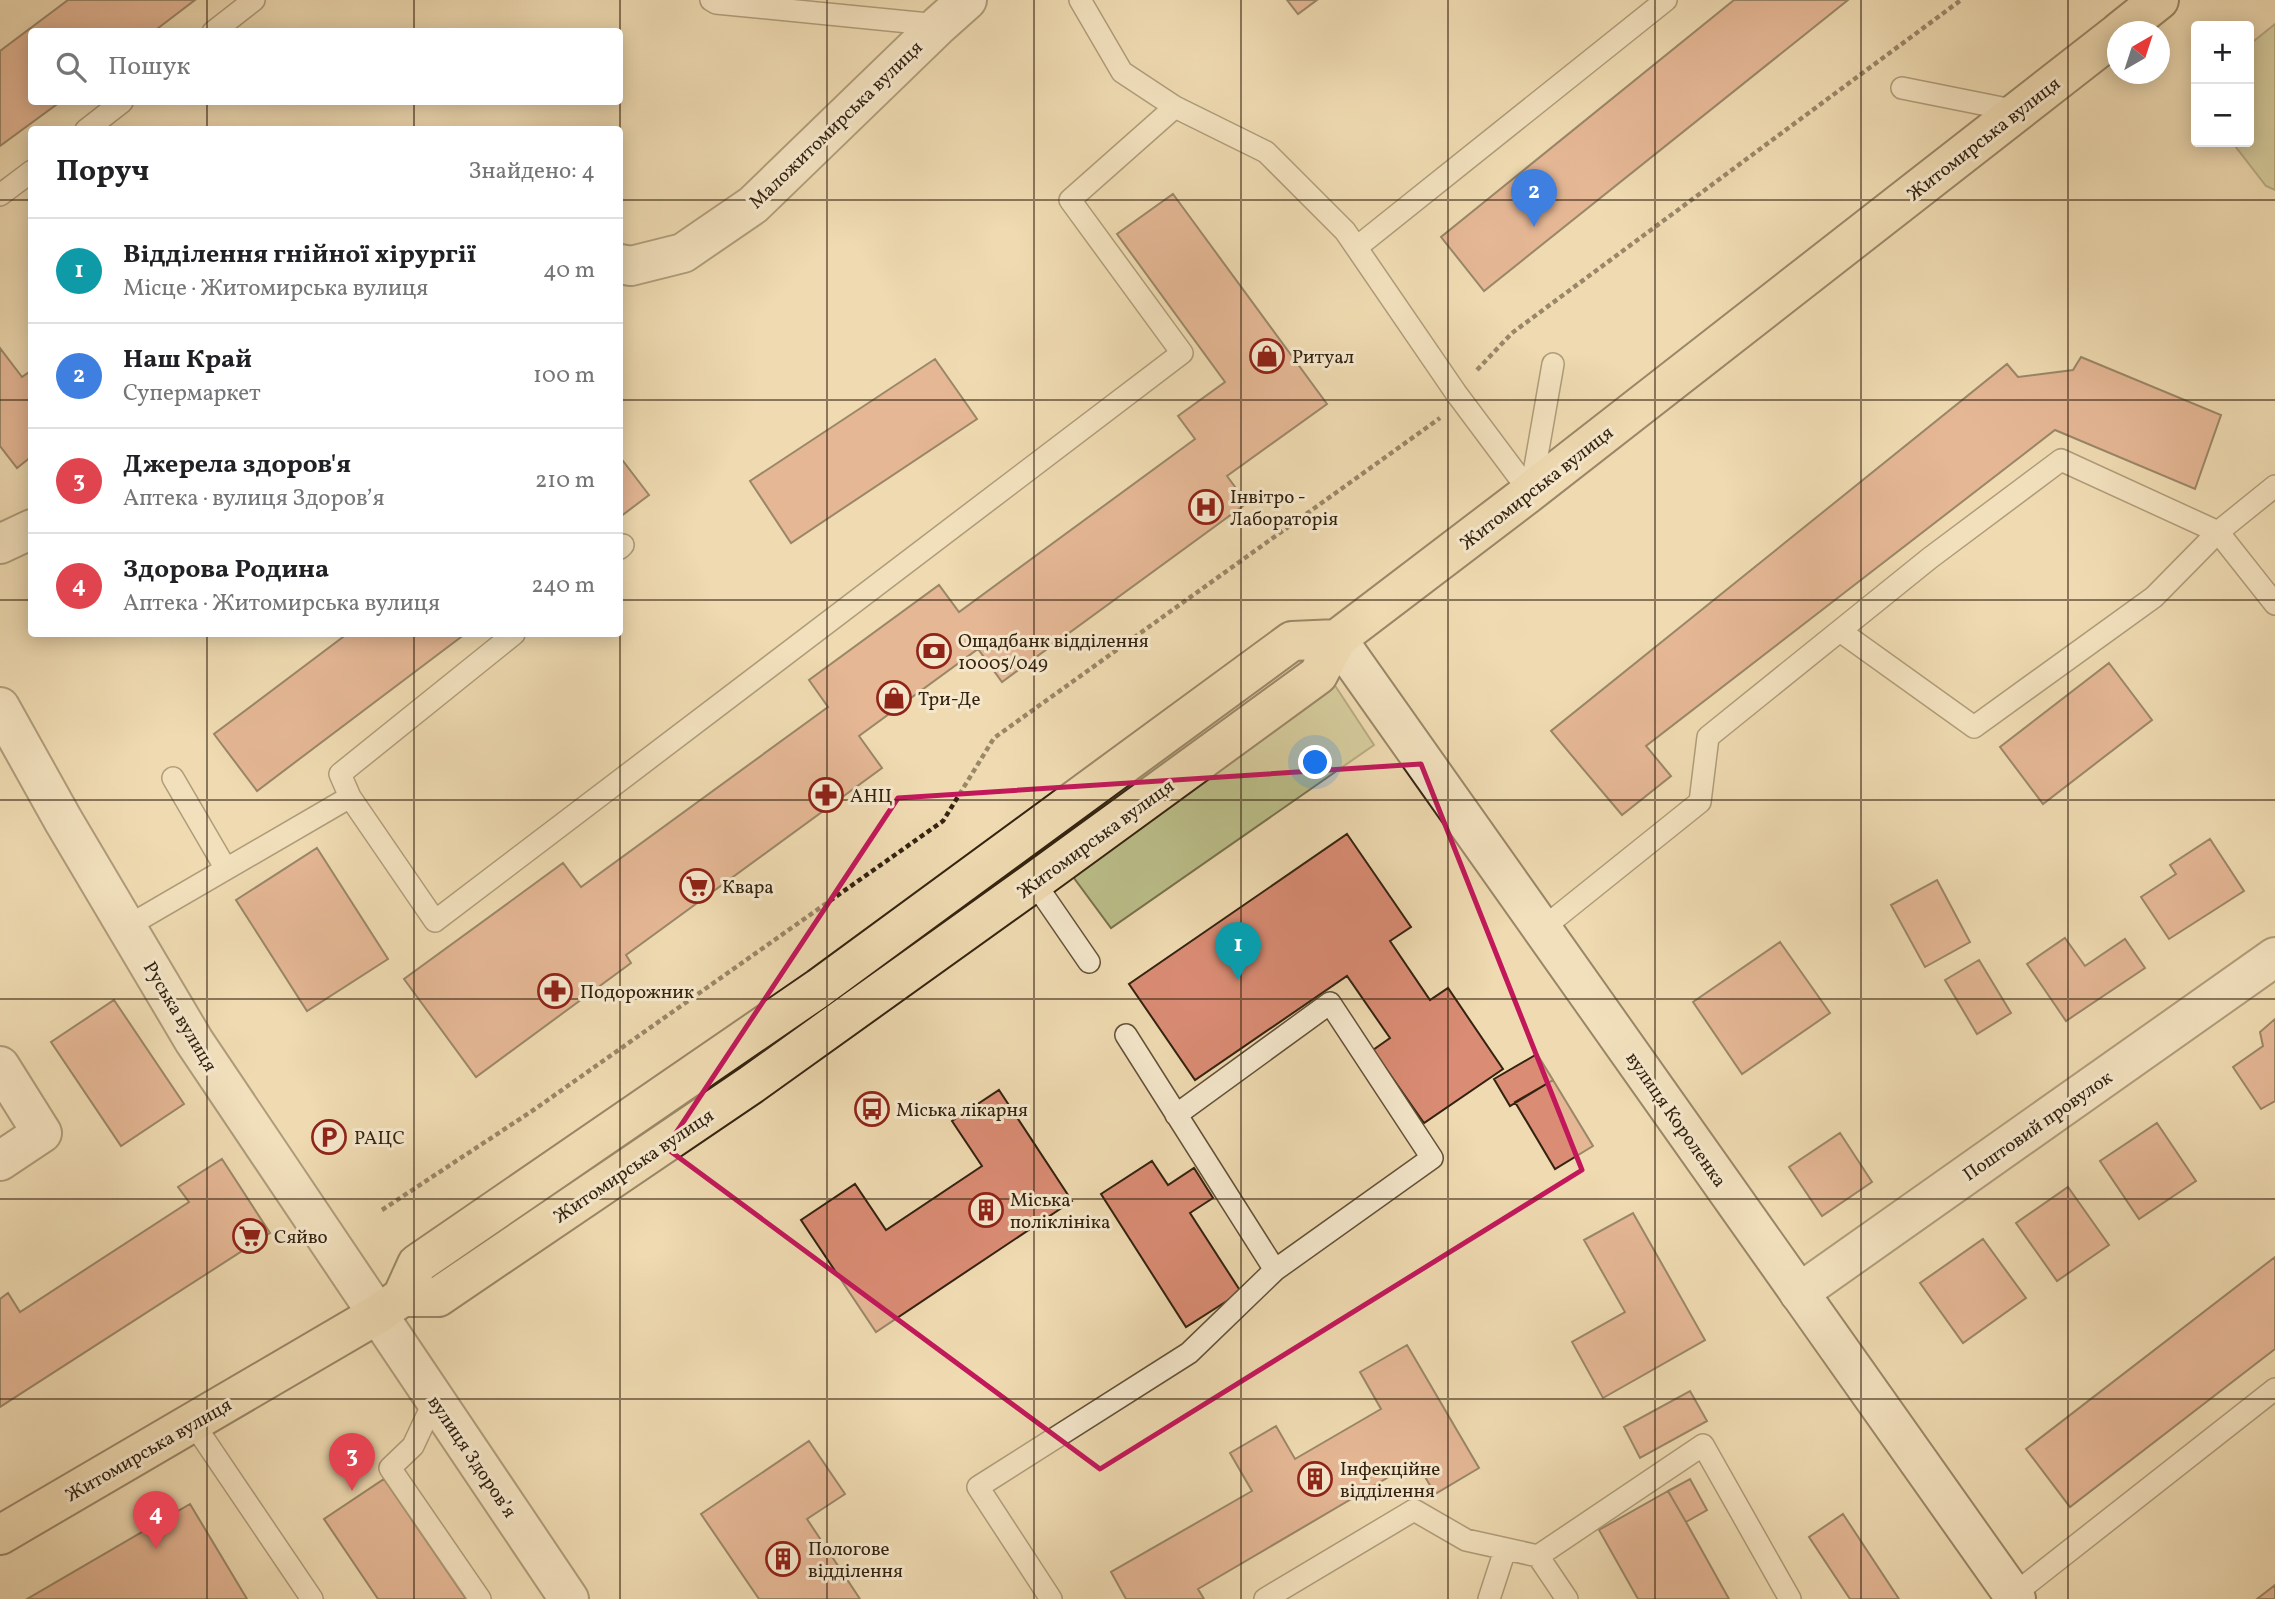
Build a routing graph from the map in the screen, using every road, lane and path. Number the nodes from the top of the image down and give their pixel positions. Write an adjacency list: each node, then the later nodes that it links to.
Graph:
1 (254, 0): 10 (lane)
2 (710, 0): 9 (lane)
3 (967, 0): 9 (street, Маложитомирська вулиця)
4 (1080, 0): 14 (lane)
5 (1666, 0): 19 (lane)
6 (1961, 0): 22 (path)
7 (2159, 0): 8 (main road, Житомирська вулиця)
8 (2132, 21)
9 (939, 25): 20 (street, Маложитомирська вулиця)
10 (218, 28)
11 (2107, 41): 15 (main road, Житомирська вулиця)
12 (1902, 88): 15 (lane)
13 (118, 105): 16 (lane)
14 (1175, 107): 19 (lane); 34 (lane)
15 (2017, 111): 24 (main road, Житомирська вулиця)
16 (91, 126)
17 (28, 174): 18 (lane)
18 (0, 195)
19 (1357, 247): 22 (lane)
20 (623, 265)
21 (1552, 364): 24 (lane)
22 (1456, 393): 24 (lane); 45 (path)
23 (2275, 486): 26 (lane)
24 (1530, 492): 31 (main road, Житомирська вулиця)
25 (28, 531): 27 (street)
26 (2218, 532): 28 (lane); 29 (lane); 29 (lane)
27 (0, 544)
28 (2275, 604)
29 (1840, 631): 38 (lane)
30 (510, 637): 34 (lane)
31 (1337, 639): 36 (main road, Житомирська вулиця); 38 (street, вулиця Короленка); 48 (main road)
32 (0, 708): 37 (street, Руська вулиця)
33 (173, 778): 35 (lane)
34 (350, 797): 35 (lane)
35 (226, 869): 37 (lane)
36 (1034, 882): 40 (lane); 48 (main road, Житомирська вулиця)
37 (128, 926): 48 (street, Руська вулиця)
38 (1543, 928): 47 (street, вулиця Короленка)
39 (2275, 957): 47 (street, Поштовий провулок)
40 (1089, 962)
41 (1126, 1035): 43 (lane)
42 (0, 1066): 44 (street)
43 (1177, 1115): 46 (lane); 46 (lane)
44 (0, 1161)
45 (382, 1210)
46 (1275, 1270): 59 (lane)
47 (1799, 1293): 55 (street, вулиця Короленка)
48 (390, 1306): 50 (street, вулиця Здоровʼя); 51 (main road, Житомирська вулиця)
49 (2275, 1389): 55 (lane)
50 (435, 1399): 57 (lane); 58 (street, вулиця Здоровʼя)
51 (193, 1423): 52 (main road, Житомирська вулиця); 56 (lane)
52 (0, 1535)
53 (1505, 1550): 54 (lane); 60 (lane); 61 (lane)
54 (1538, 1556): 62 (lane); 63 (lane)
55 (2014, 1597)
56 (312, 1599)
57 (480, 1599)
58 (569, 1599)
59 (1051, 1599)
60 (1265, 1599)
61 (1489, 1599)
62 (1567, 1599)
63 (1790, 1599)

